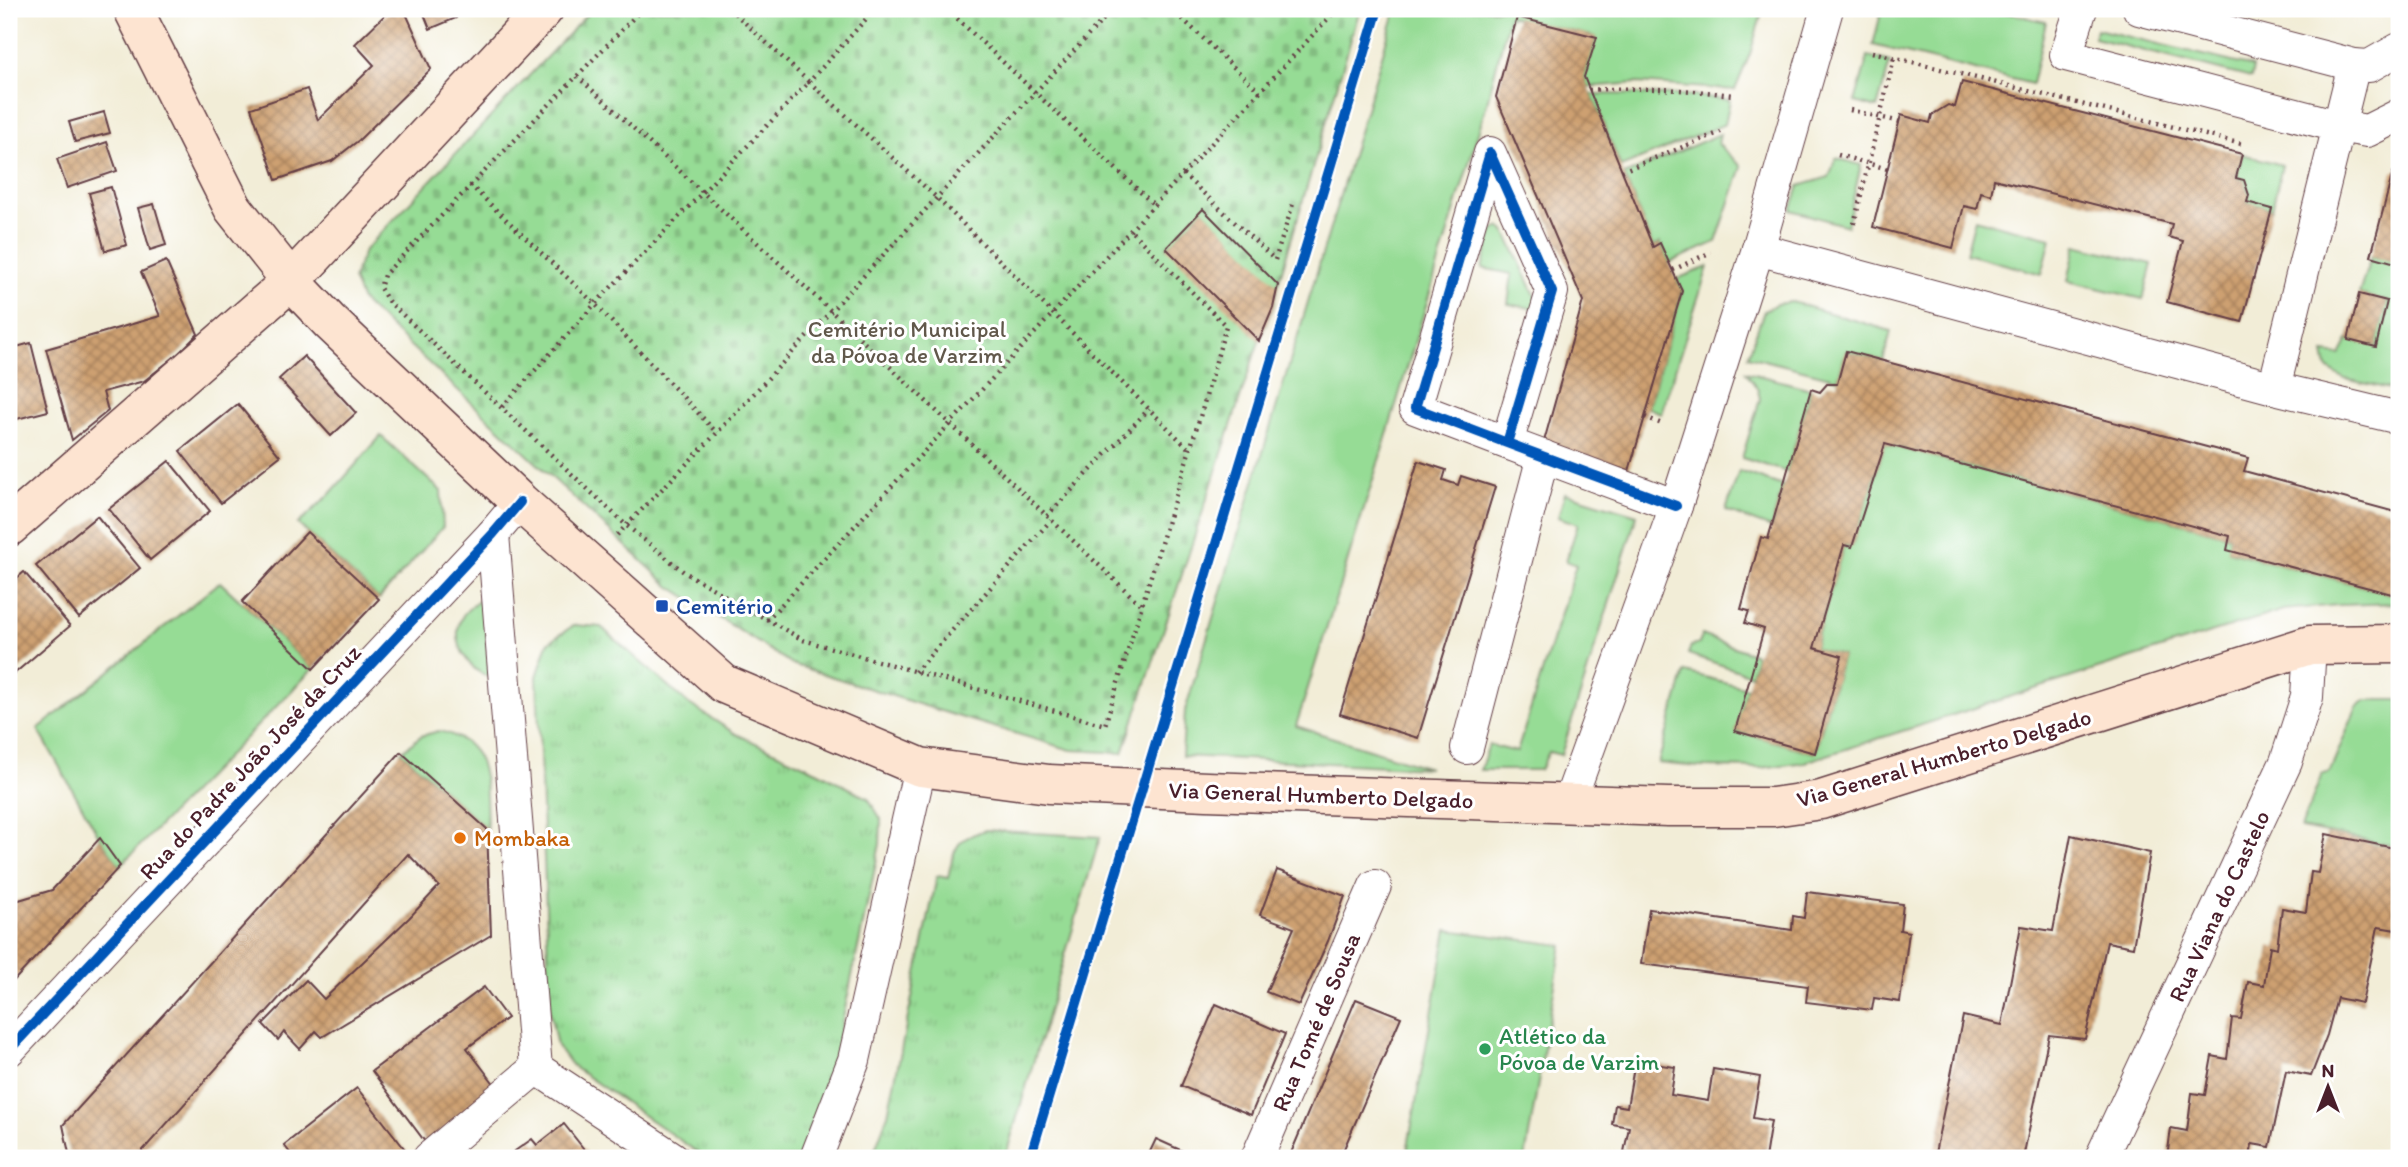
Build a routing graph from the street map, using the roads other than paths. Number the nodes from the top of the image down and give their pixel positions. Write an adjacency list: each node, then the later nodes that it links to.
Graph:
1 (134, 9): 11 (main road, Via General Humberto Delgado)
2 (544, 9): 11 (main road)
3 (1827, 9): 10 (street)
4 (2081, 9): 9 (street)
5 (2139, 9): 7 (street)
6 (2399, 50): 7 (street)
7 (2354, 65): 9 (street)
8 (2399, 115): 9 (street)
9 (2339, 126): 12 (street)
10 (1758, 249): 12 (street); 17 (street)
11 (291, 281): 16 (main road, Via General Humberto Delgado); 18 (main road)
12 (2274, 388): 13 (street)
13 (2399, 418)
14 (1507, 443): 14 (street); 15 (street)
15 (1543, 456): 17 (street); 22 (street)
16 (520, 502): 19 (street, Rua do Padre João José da Cruz); 23 (main road, Via General Humberto Delgado)
17 (1676, 506): 24 (street)
18 (9, 527)
19 (493, 534): 26 (street, Rua do Padre João José da Cruz); 27 (street)
20 (2399, 644): 21 (main road, Via General Humberto Delgado)
21 (2310, 645): 24 (main road, Via General Humberto Delgado); 32 (street, Rua Viana do Castelo)
22 (1467, 748)
23 (920, 767): 24 (main road, Via General Humberto Delgado); 30 (street)
24 (1569, 803)
25 (1375, 886): 31 (street, Rua Tomé de Sousa)
26 (9, 1050)
27 (536, 1068): 28 (street); 29 (street)
28 (429, 1158)
29 (673, 1158)
30 (816, 1158)
31 (1257, 1158)
32 (2101, 1158)

